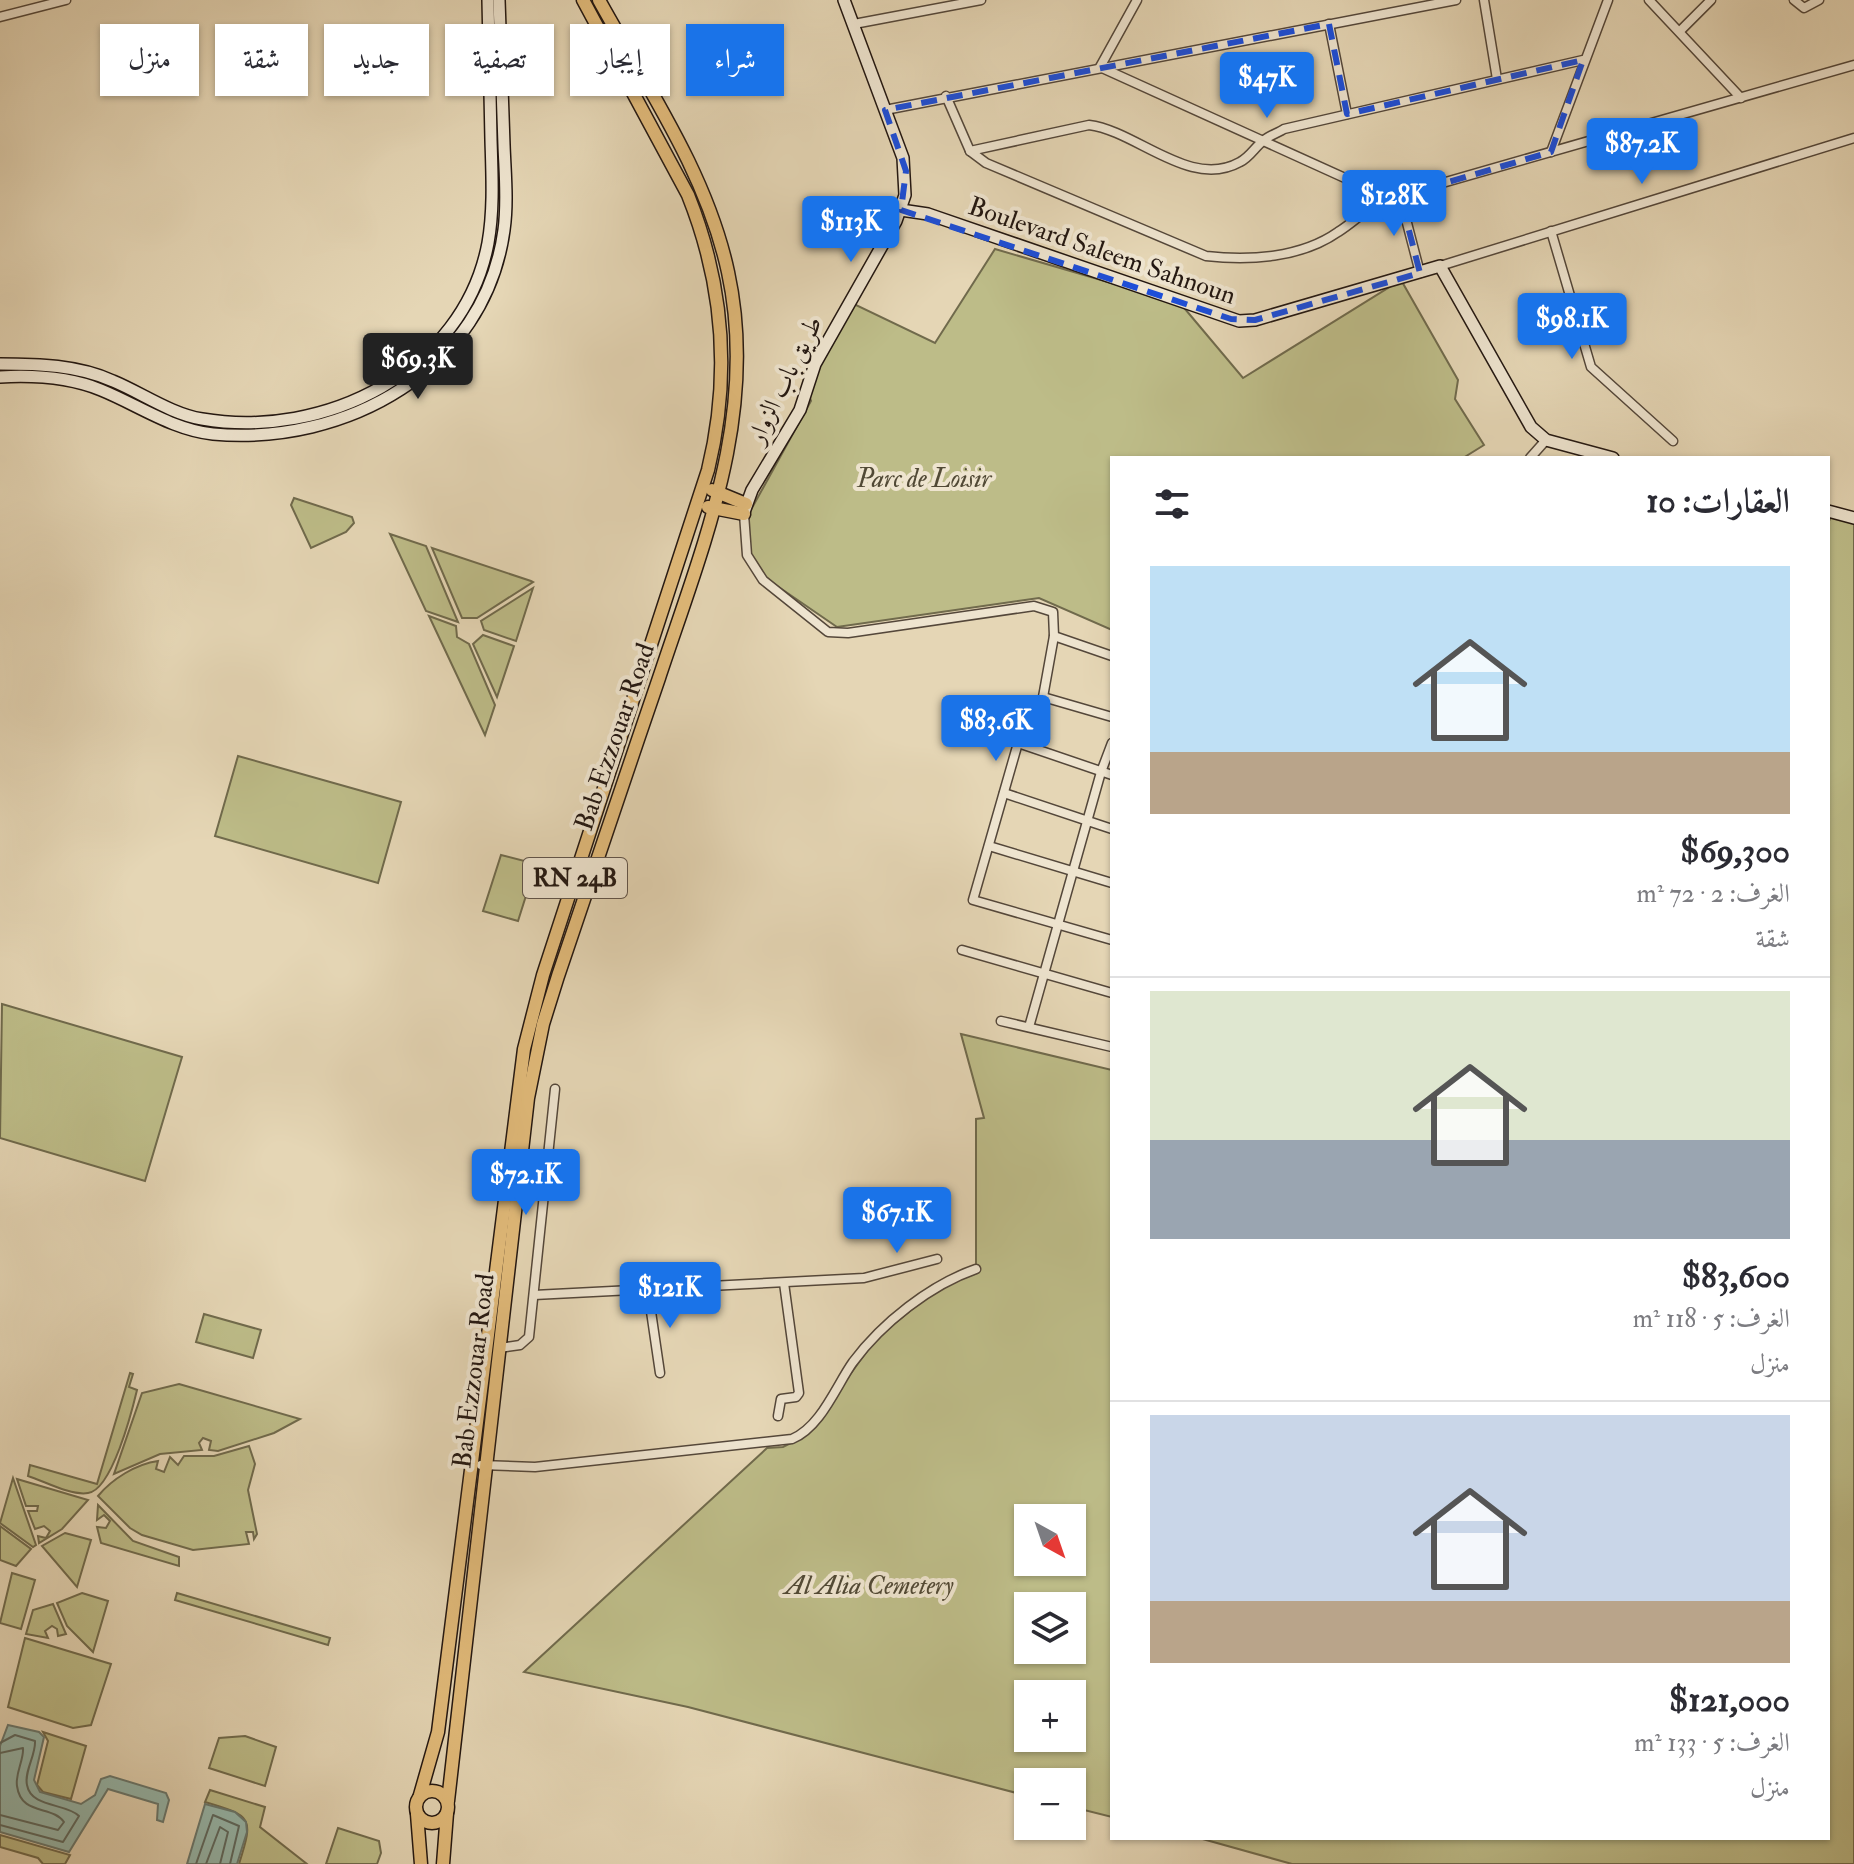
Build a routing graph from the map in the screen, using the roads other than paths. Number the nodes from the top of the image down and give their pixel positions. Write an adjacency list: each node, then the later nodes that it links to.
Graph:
1 (23, 0): 17 (street)
2 (66, 0): 17 (street)
3 (488, 0): 43 (main road)
4 (499, 0): 44 (main road)
5 (583, 0): 33 (main road, Bab Ezzouar Road / RN 24B)
6 (599, 0): 30 (main road, Bab Ezzouar Road)
7 (844, 0): 19 (main road, طريق باب الزوار)
8 (981, 0): 19 (street)
9 (1137, 0): 24 (street)
10 (1456, 0): 20 (street)
11 (1484, 0): 25 (street)
12 (1608, 0): 22 (street)
13 (1649, 0): 21 (street)
14 (1711, 0): 21 (street)
15 (1794, 0): 16 (street)
16 (1814, 2)
17 (30, 9): 18 (street)
18 (0, 17)
19 (854, 24): 28 (main road, طريق باب الزوار)
20 (1329, 24): 24 (street); 29 (street)
21 (1680, 31): 27 (street)
22 (1583, 60): 25 (street); 35 (street)
23 (1854, 65): 27 (street)
24 (1100, 67): 26 (street); 32 (street)
25 (1497, 79): 29 (street)
26 (946, 96): 28 (street); 34 (street)
27 (1741, 98): 35 (street)
28 (885, 110): 39 (main road, طريق باب الزوار)
29 (1347, 114): 32 (street)
30 (674, 135): 33 (main road); 36 (main road, Bab Ezzouar Road)
31 (1854, 138): 40 (street)
32 (1263, 140): 34 (street); 38 (street)
33 (659, 141): 37 (main road, Bab Ezzouar Road / RN 24B)
34 (970, 151): 38 (street)
35 (1551, 152): 38 (street)
36 (687, 158): 37 (main road); 49 (main road, Bab Ezzouar Road)
37 (669, 159): 50 (main road, Bab Ezzouar Road / RN 24B)
38 (1395, 197): 42 (street)
39 (901, 210): 42 (main road, Boulevard Saleem Sahnoun); 51 (main road, طريق باب الزوار)
40 (1551, 231): 41 (street); 46 (street)
41 (1440, 266): 42 (main road, Boulevard Saleem Sahnoun); 45 (main road)
42 (1420, 273)
43 (0, 364)
44 (0, 377)
45 (1546, 440): 47 (street); 48 (main road)
46 (1673, 441)
47 (1532, 456)
48 (1606, 456)
49 (720, 491): 50 (main road); 51 (main road); 52 (main road, Bab Ezzouar Road)
50 (700, 496): 52 (main road); 86 (main road, Bab Ezzouar Road / RN 24B)
51 (745, 509): 52 (main road); 55 (street)
52 (715, 510): 83 (main road, Bab Ezzouar Road)
53 (1830, 512): 54 (main road)
54 (1854, 518)
55 (1054, 636): 56 (street); 57 (street)
56 (1110, 655)
57 (1043, 697): 58 (street); 59 (street)
58 (1110, 716)
59 (1018, 743): 61 (street); 63 (street)
60 (1110, 748): 61 (street)
61 (1101, 772): 62 (street); 64 (street)
62 (1110, 774)
63 (1004, 793): 64 (street); 66 (street)
64 (1089, 822): 65 (street); 67 (street)
65 (1110, 828)
66 (989, 846): 67 (street); 69 (street)
67 (1073, 873): 68 (street); 69 (street)
68 (1110, 882)
69 (1060, 925): 70 (street); 72 (street)
70 (1110, 939)
71 (962, 950): 72 (street)
72 (1045, 977): 73 (street); 75 (street)
73 (1110, 993)
74 (1001, 1021): 75 (street)
75 (1029, 1027): 76 (street)
76 (1110, 1047)
77 (555, 1089): 82 (street)
78 (937, 1259): 80 (street)
79 (976, 1269): 86 (street)
80 (784, 1283): 81 (street); 85 (street)
81 (648, 1291): 82 (street); 84 (street)
82 (534, 1295): 83 (street)
83 (499, 1348): 86 (main road, Bab Ezzouar Road)
84 (660, 1373)
85 (778, 1416)
86 (479, 1465): 87 (main road, Bab Ezzouar Road / RN 24B)
87 (468, 1551): 88 (main road, Bab Ezzouar Road / RN 24B); 89 (main road, Bab Ezzouar Road)
88 (420, 1795): 89 (main road); 90 (main road)
89 (447, 1807): 90 (main road); 92 (main road, Bab Ezzouar Road)
90 (417, 1814): 91 (main road)
91 (421, 1864)
92 (443, 1864)

